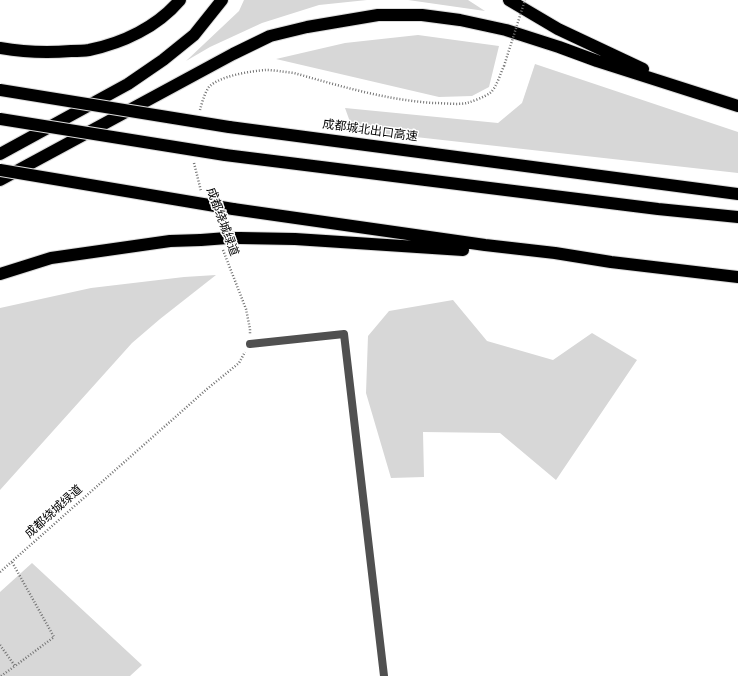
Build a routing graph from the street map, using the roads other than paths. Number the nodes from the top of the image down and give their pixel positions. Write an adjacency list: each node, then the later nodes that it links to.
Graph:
1 (180, 0): 4 (highway)
2 (222, 0): 9 (highway)
3 (509, 0): 6 (highway)
4 (5, 49)
5 (0, 90): 12 (highway, 成都城北出口高速, bridge)
6 (687, 90): 7 (highway); 11 (highway)
7 (738, 106)
8 (0, 119): 13 (highway, bridge)
9 (0, 154)
10 (0, 170): 14 (highway, bridge)
11 (0, 180)
12 (738, 194)
13 (738, 217)
14 (611, 262): 15 (highway, bridge); 16 (highway)
15 (0, 274)
16 (738, 277)
17 (250, 344): 18 (street)
18 (384, 676)

